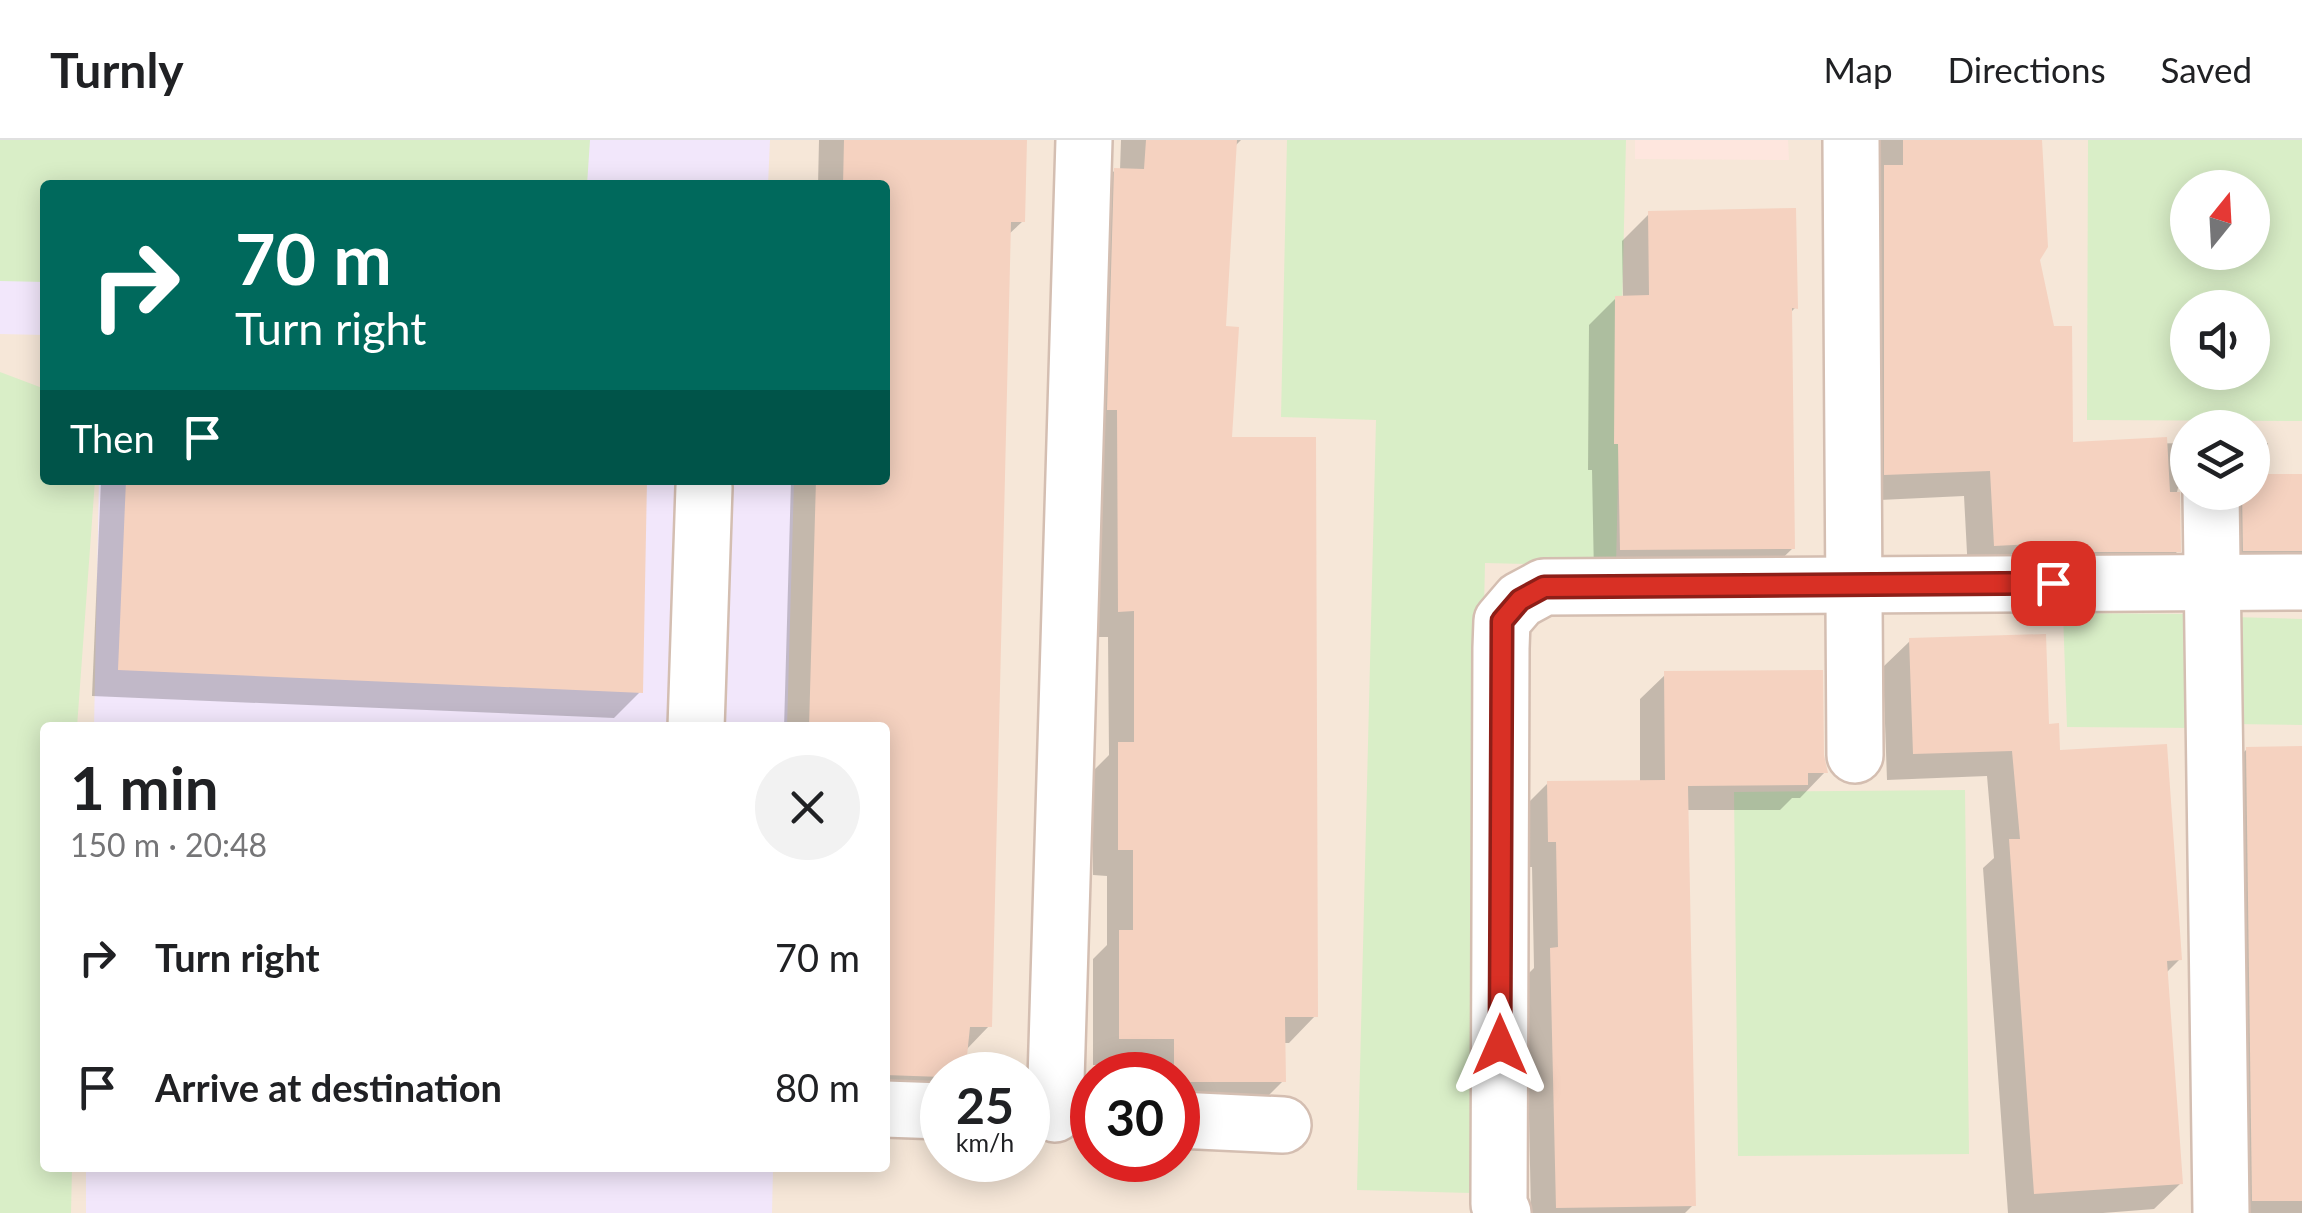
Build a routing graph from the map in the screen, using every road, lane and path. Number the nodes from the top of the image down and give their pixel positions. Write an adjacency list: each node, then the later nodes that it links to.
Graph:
1 (1084, 140): 12 (street)
2 (1851, 140): 7 (street)
3 (704, 487): 8 (street)
4 (2211, 510): 5 (street)
5 (2212, 582): 6 (street); 7 (street); 16 (street)
6 (2302, 582)
7 (1854, 585): 9 (street); 15 (street)
8 (696, 722)
9 (1856, 755)
10 (890, 1109): 11 (street)
11 (920, 1110)
12 (1058, 1115)
13 (1200, 1121): 14 (street)
14 (1283, 1125)
15 (1503, 1213)
16 (2221, 1213)

